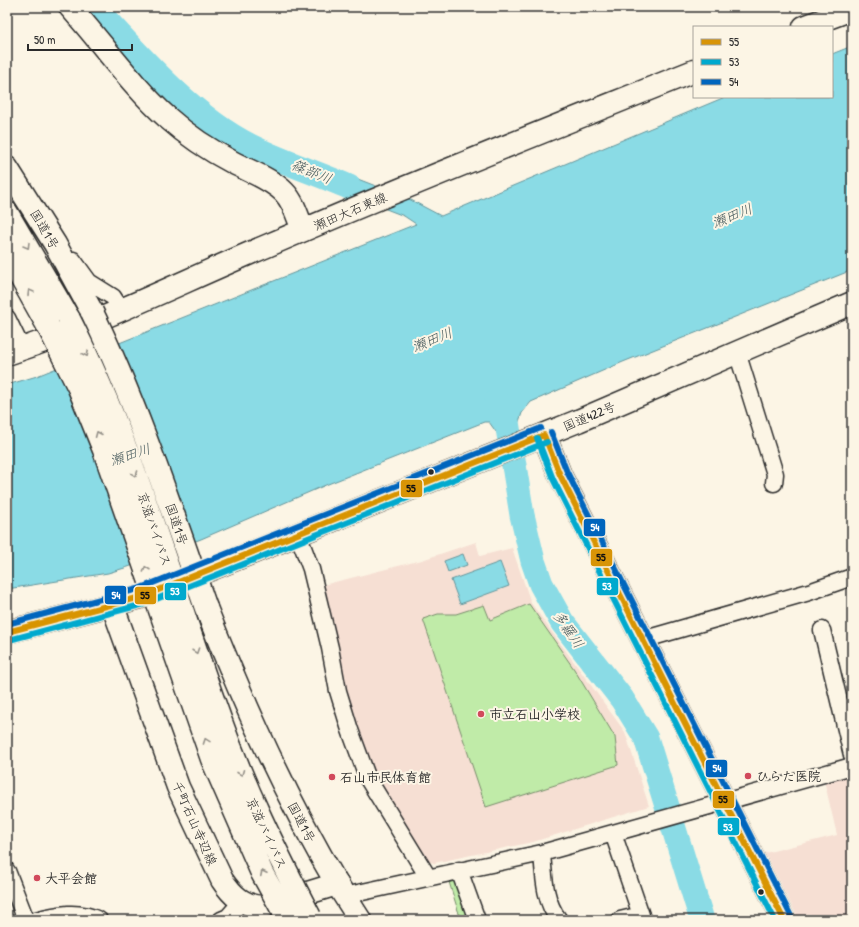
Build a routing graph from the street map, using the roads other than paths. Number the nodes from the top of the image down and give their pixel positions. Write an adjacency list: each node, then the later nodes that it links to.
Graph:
1 (70, 7): 8 (main road)
2 (852, 9): 3 (main road)
3 (807, 26)
4 (693, 71): 8 (main road, 瀬田大石東線)
5 (7, 156): 11 (street)
6 (7, 168): 32 (main road, 国道1号, bridge)
7 (7, 213): 34 (main road, 京滋バイパス, one-way to 34, bridge)
8 (303, 230): 11 (main road, 瀬田大石東線)
9 (7, 253): 39 (main road, 京滋バイパス, one-way to 9, bridge)
10 (852, 303): 14 (main road, 国道422号)
11 (122, 311): 13 (main road, 瀬田大石東線)
12 (7, 318): 13 (street)
13 (14, 351)
14 (737, 352): 15 (main road, 国道422号); 16 (street)
15 (544, 435): 17 (main road, 国道422号); 22 (main road)
16 (774, 483)
17 (298, 534): 19 (main road, 国道422号); 31 (street)
18 (852, 577): 22 (street)
19 (112, 604): 21 (main road, 国道422号); 33 (main road, 千町石山寺辺線)
20 (822, 630): 23 (street)
21 (7, 632)
22 (642, 640): 26 (main road)
23 (846, 704): 24 (street)
24 (852, 755)
25 (852, 766): 26 (street)
26 (724, 803): 27 (street); 44 (main road)
27 (613, 833): 28 (street); 43 (street)
28 (542, 853): 29 (street); 42 (street)
29 (459, 870): 31 (street); 41 (street)
30 (7, 871): 35 (street)
31 (428, 877): 32 (street)
32 (341, 890): 33 (main road); 40 (main road)
33 (249, 909): 38 (street)
34 (310, 918)
35 (26, 920)
36 (36, 920): 37 (street)
37 (99, 920)
38 (221, 920)
39 (288, 920)
40 (360, 920)
41 (477, 920)
42 (559, 920)
43 (620, 920)
44 (784, 920)

